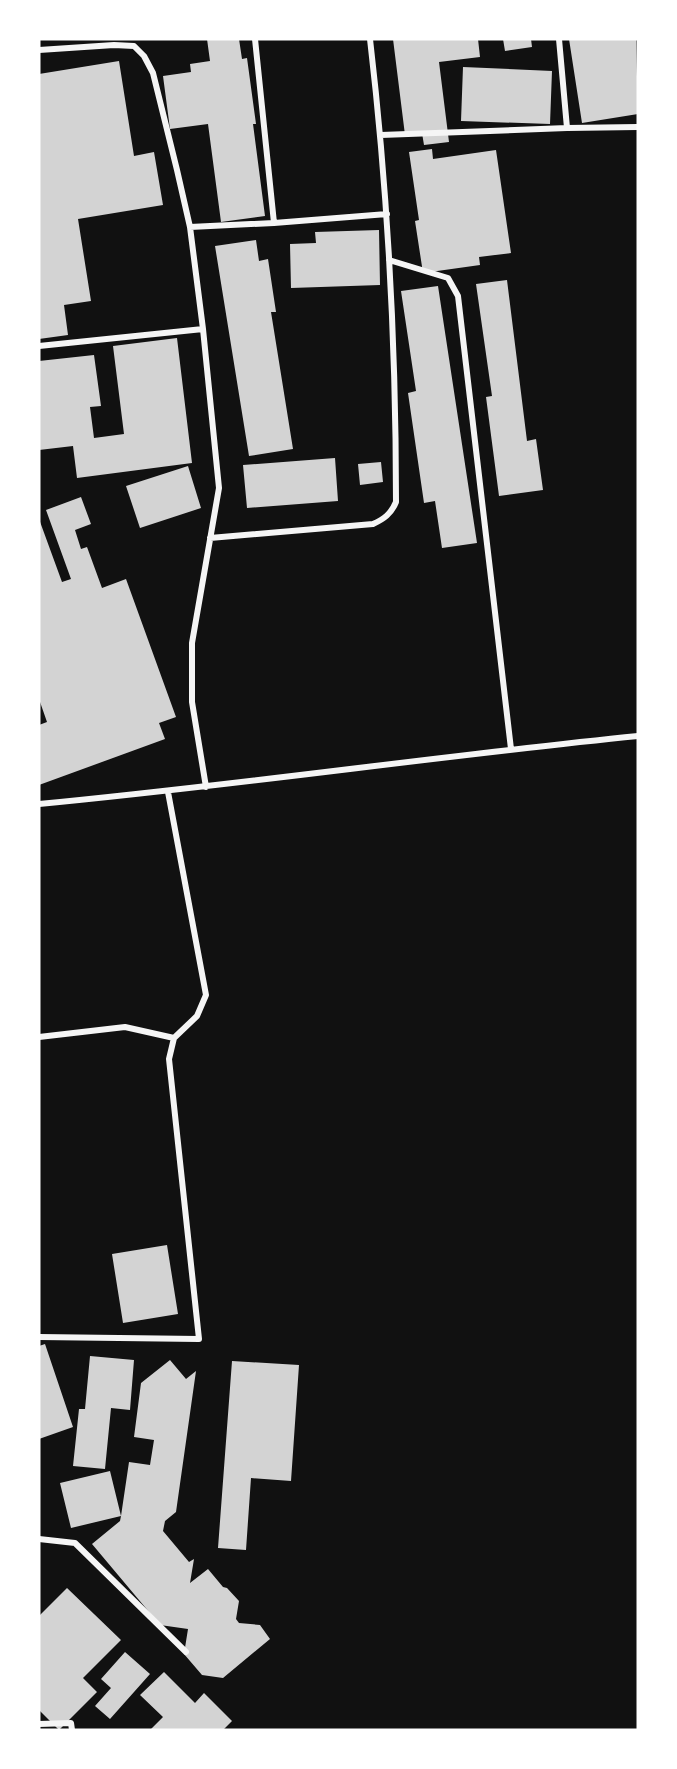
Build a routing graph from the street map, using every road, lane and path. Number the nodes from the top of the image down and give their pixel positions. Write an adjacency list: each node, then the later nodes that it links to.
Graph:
1 (255, 39): 9 (street)
2 (370, 39): 7 (street)
3 (559, 39): 6 (street)
4 (39, 50): 10 (street)
5 (638, 127): 6 (street)
6 (567, 128): 7 (street)
7 (381, 135): 8 (street)
8 (387, 213): 9 (street); 11 (street)
9 (274, 223): 10 (street)
10 (190, 227): 12 (street)
11 (389, 260): 14 (street); 16 (street)
12 (203, 329): 13 (street); 14 (street)
13 (39, 346)
14 (210, 538): 17 (street)
15 (638, 736): 16 (street)
16 (511, 749): 17 (street)
17 (206, 787): 18 (street)
18 (168, 792): 19 (street); 21 (street)
19 (39, 804)
20 (39, 1037): 21 (street)
21 (174, 1038): 22 (street)
22 (39, 1337)
23 (39, 1539): 24 (street)
24 (186, 1652)
25 (39, 1724): 26 (street)
26 (72, 1730)

